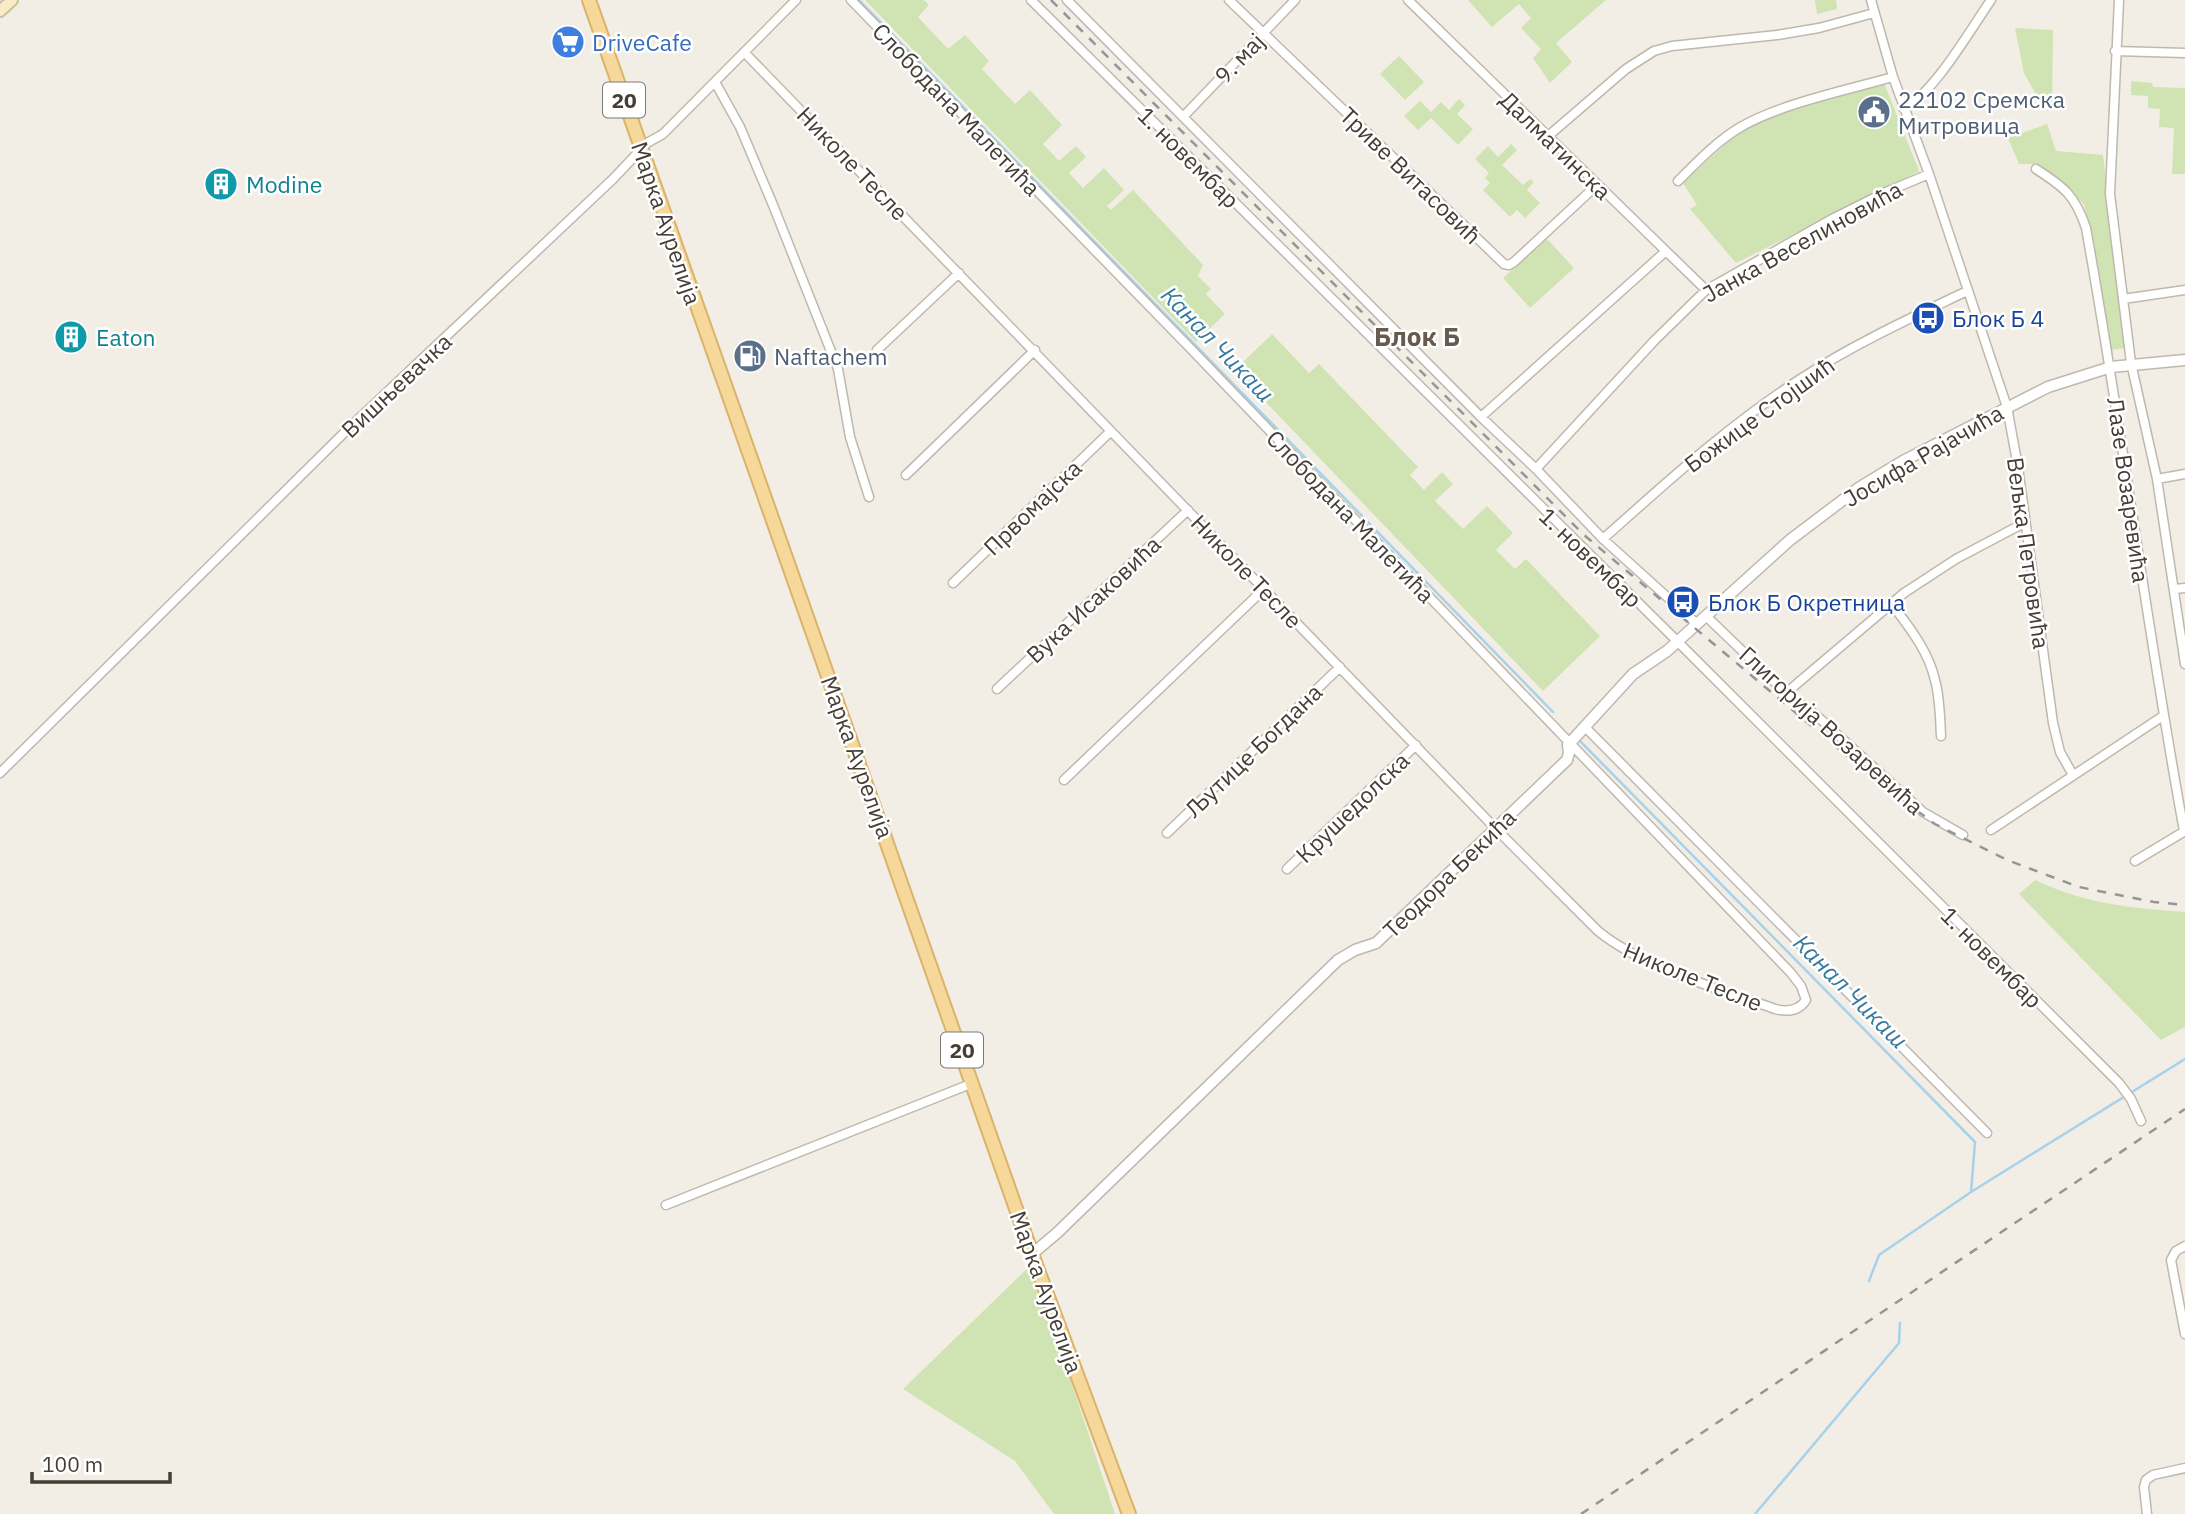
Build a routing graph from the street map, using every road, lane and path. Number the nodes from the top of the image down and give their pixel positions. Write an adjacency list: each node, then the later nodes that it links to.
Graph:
1 (12, 0): 13 (main road)
2 (589, 0): 24 (main road, Марка Аурелија / 20)
3 (796, 0): 17 (street, Вишњевачка)
4 (851, 0): 66 (street, Слободана Малетића)
5 (1031, 0): 58 (street, 1. новембар)
6 (1067, 0): 22 (street, 1. новембар)
7 (1229, 0): 15 (street, Триве Витасовић)
8 (1295, 0): 15 (street, 9. мај)
9 (1408, 0): 23 (street, Далматинска)
10 (1871, 0): 14 (street, Вељка Петровића)
11 (1991, 0): 21 (street)
12 (2119, 0): 16 (street, Лазе Возаревића)
13 (0, 12)
14 (1874, 13): 19 (street, Вељка Петровића); 23 (street)
15 (1262, 33): 22 (street, 9. мај); 28 (street, Триве Витасовић)
16 (2115, 51): 18 (street); 34 (street, Лазе Возаревића)
17 (744, 52): 20 (street, Вишњевачка); 30 (street, Николе Тесле)
18 (2185, 52)
19 (1893, 76): 21 (street, Вељка Петровића); 27 (street)
20 (715, 82): 24 (street, Вишњевачка); 47 (street)
21 (1903, 108): 26 (street, Вељка Петровића)
22 (1183, 117): 41 (street, 1. новембар)
23 (1547, 137): 28 (street, Далматинска)
24 (641, 150): 68 (street, Вишњевачка); 79 (main road, Марка Аурелија / 20)
25 (2036, 169): 39 (street, Лазе Возаревића)
26 (1929, 174): 31 (street, Јанка Веселиновића); 33 (street, Вељка Петровића)
27 (1678, 181)
28 (1597, 186): 29 (street, Далматинска)
29 (1665, 251): 31 (street, Далматинска); 41 (street)
30 (959, 273): 35 (street); 36 (street, Николе Тесле)
31 (1706, 290): 43 (street, Јанка Веселиновића)
32 (2185, 290): 34 (street)
33 (1967, 291): 40 (street, Вељка Петровића); 50 (street, Божице Стојшић)
34 (2123, 299): 38 (street, Лазе Возаревића)
35 (877, 350)
36 (1035, 350): 42 (street, Николе Тесле); 45 (street)
37 (2185, 360): 38 (street, Јосифа Рајачића)
38 (2131, 363): 39 (street, Јосифа Рајачића); 46 (street, Лазе Возаревића)
39 (2111, 367): 40 (street, Јосифа Рајачића); 63 (street, Лазе Возаревића)
40 (2007, 407): 49 (street, Вељка Петровића); 56 (street, Јосифа Рајачића)
41 (1481, 417): 43 (street, 1. новембар)
42 (1111, 431): 48 (street, Николе Тесле); 51 (street, Првомајска)
43 (1536, 469): 50 (street, 1. новембар)
44 (2185, 474): 46 (street)
45 (906, 475)
46 (2157, 479): 54 (street, Лазе Возаревића)
47 (869, 497)
48 (1188, 510): 53 (street, Николе Тесле); 61 (street, Вука Исаковића)
49 (2024, 523): 55 (street); 69 (street, Вељка Петровића)
50 (1603, 539): 57 (street, 1. новембар)
51 (953, 583)
52 (2185, 588): 54 (street)
53 (1264, 589): 60 (street, Николе Тесле); 70 (street)
54 (2174, 589): 59 (street, Лазе Возаревића)
55 (1891, 603): 62 (street); 65 (street)
56 (1707, 617): 57 (street, Јосифа Рајачића); 62 (street, Глигорија Возаревића)
57 (1697, 624): 58 (street, Теодора Бекића)
58 (1678, 642): 64 (street, Теодора Бекића); 80 (street, 1. новембар)
59 (2185, 664)
60 (1340, 667): 67 (street, Николе Тесле); 74 (street, Љутице Богдана)
61 (998, 689)
62 (1786, 693): 75 (street, Глигорија Возаревића)
63 (2163, 716): 69 (street); 73 (street, Лазе Возаревића)
64 (1583, 727): 66 (street, Теодора Бекића); 81 (street)
65 (1941, 736)
66 (1570, 742): 71 (street, Теодора Бекића); 78 (street, Слободана Малетића)
67 (1416, 745): 71 (street, Николе Тесле); 77 (street, Крушедолска)
68 (0, 773)
69 (2073, 775): 72 (street)
70 (1064, 780)
71 (1496, 829): 78 (street, Николе Тесле); 84 (street, Теодора Бекића)
72 (1991, 830)
73 (2185, 831): 76 (street)
74 (1167, 833)
75 (1963, 835)
76 (2135, 861)
77 (1287, 869)
78 (1799, 1007)
79 (973, 1083): 82 (street); 84 (main road, Марка Аурелија / 20)
80 (2141, 1121)
81 (1987, 1133)
82 (666, 1205)
83 (2185, 1246): 85 (street)
84 (1032, 1254): 87 (main road, Марка Аурелија / 20)
85 (2185, 1334)
86 (2185, 1468): 88 (street)
87 (1129, 1514)
88 (2147, 1514)

